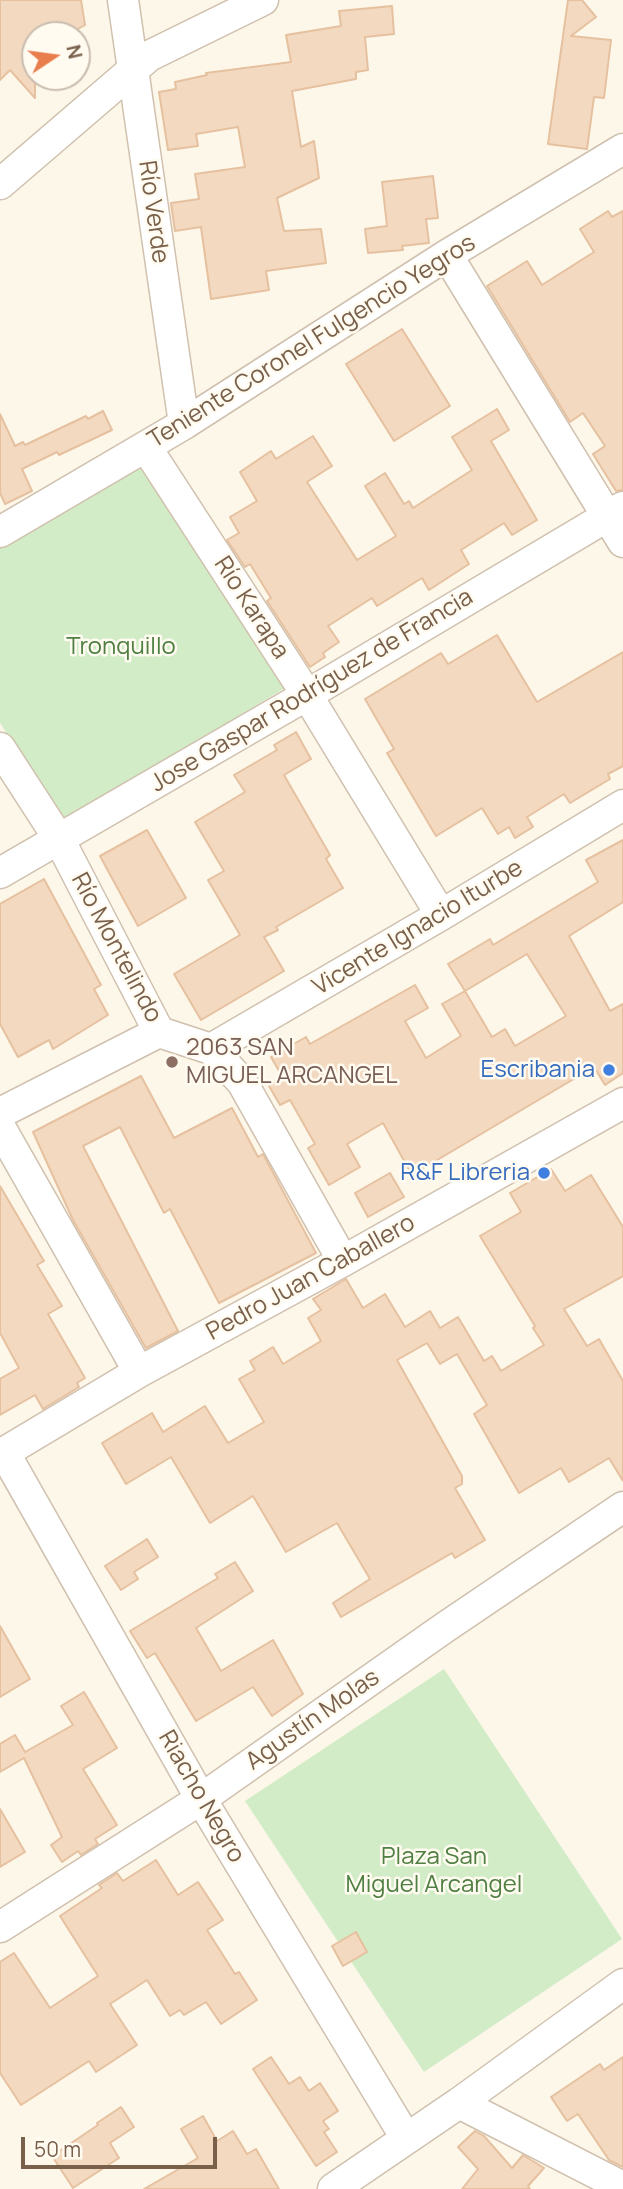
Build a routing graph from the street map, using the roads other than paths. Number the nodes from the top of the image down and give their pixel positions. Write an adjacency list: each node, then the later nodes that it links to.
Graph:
1 (123, 0): 3 (street, Río Verde)
2 (263, 0): 3 (street)
3 (132, 69): 5 (street); 7 (street, Río Verde)
4 (623, 149): 6 (street, Teniente Coronel Fulgencio Yegros)
5 (0, 184)
6 (447, 255): 7 (street, Teniente Coronel Fulgencio Yegros); 9 (street)
7 (184, 425): 8 (street, Teniente Coronel Fulgencio Yegros)
8 (146, 446): 10 (street, Teniente Coronel Fulgencio Yegros); 12 (street, Río Karapa)
9 (615, 512): 11 (street); 12 (street, Jose Gaspar Rodríguez de Francia)
10 (0, 532)
11 (623, 541)
12 (307, 695): 15 (street, Jose Gaspar Rodríguez de Francia); 17 (street, Río Karapa)
13 (0, 748): 15 (street, Río Montelindo)
14 (623, 805): 17 (street, Vicente Ignacio Iturbe)
15 (60, 839): 16 (street, Jose Gaspar Rodríguez de Francia); 18 (street, Río Montelindo)
16 (0, 873)
17 (441, 915): 19 (street, Vicente Ignacio Iturbe)
18 (159, 1032): 19 (street, Río Montelindo); 21 (street)
19 (211, 1049): 23 (street, Río Montelindo)
20 (622, 1107): 23 (street, Pedro Juan Caballero)
21 (0, 1113)
22 (0, 1127): 24 (street)
23 (343, 1261): 24 (street, Pedro Juan Caballero)
24 (139, 1372): 25 (street, Pedro Juan Caballero)
25 (2, 1453): 27 (street, Riacho Negro)
26 (623, 1507): 27 (street, Agustín Molas)
27 (201, 1799): 28 (street, Agustín Molas); 31 (street, Riacho Negro)
28 (0, 1927)
29 (623, 1984): 30 (street)
30 (459, 2103): 31 (street); 32 (street)
31 (406, 2138): 33 (street)
32 (613, 2186)
33 (333, 2189)

